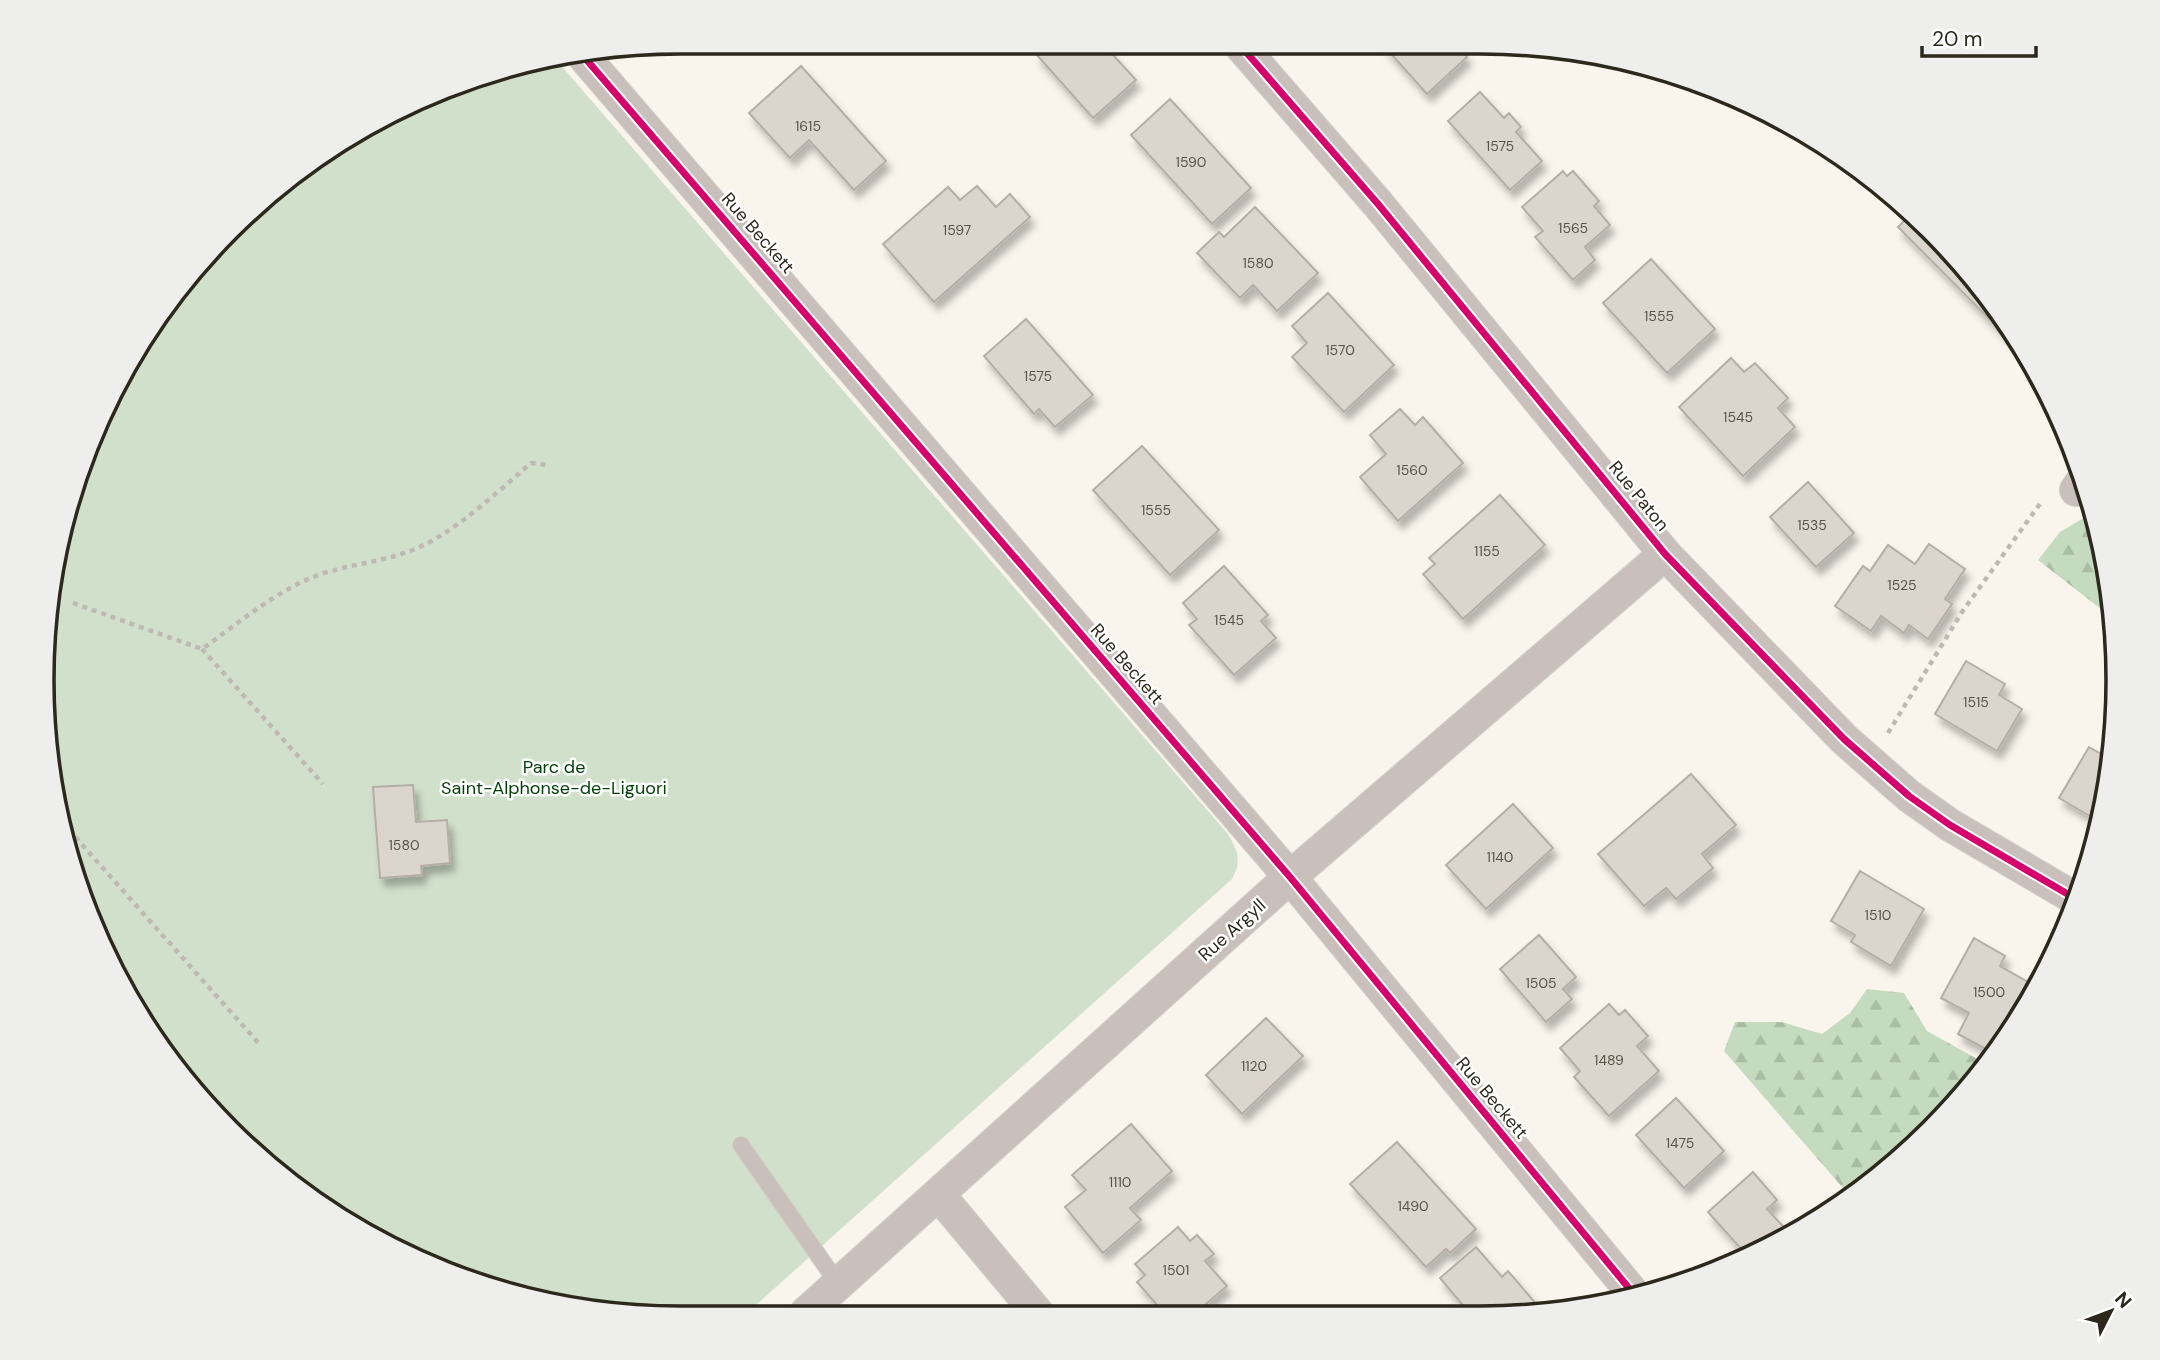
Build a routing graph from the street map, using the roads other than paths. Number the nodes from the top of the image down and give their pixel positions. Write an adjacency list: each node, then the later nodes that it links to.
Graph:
1 (1247, 54): 3 (street, Rue Paton)
2 (588, 61): 4 (street, Rue Beckett)
3 (1665, 554): 4 (street, Rue Argyll); 5 (street, Rue Paton)
4 (1290, 877): 7 (street, Rue Argyll); 9 (street, Rue Beckett)
5 (2068, 894)
6 (741, 1145): 8 (lane)
7 (939, 1195): 8 (street, Rue Argyll); 11 (street)
8 (839, 1284): 10 (street, Rue Argyll)
9 (1628, 1287)
10 (815, 1306)
11 (1032, 1306)

